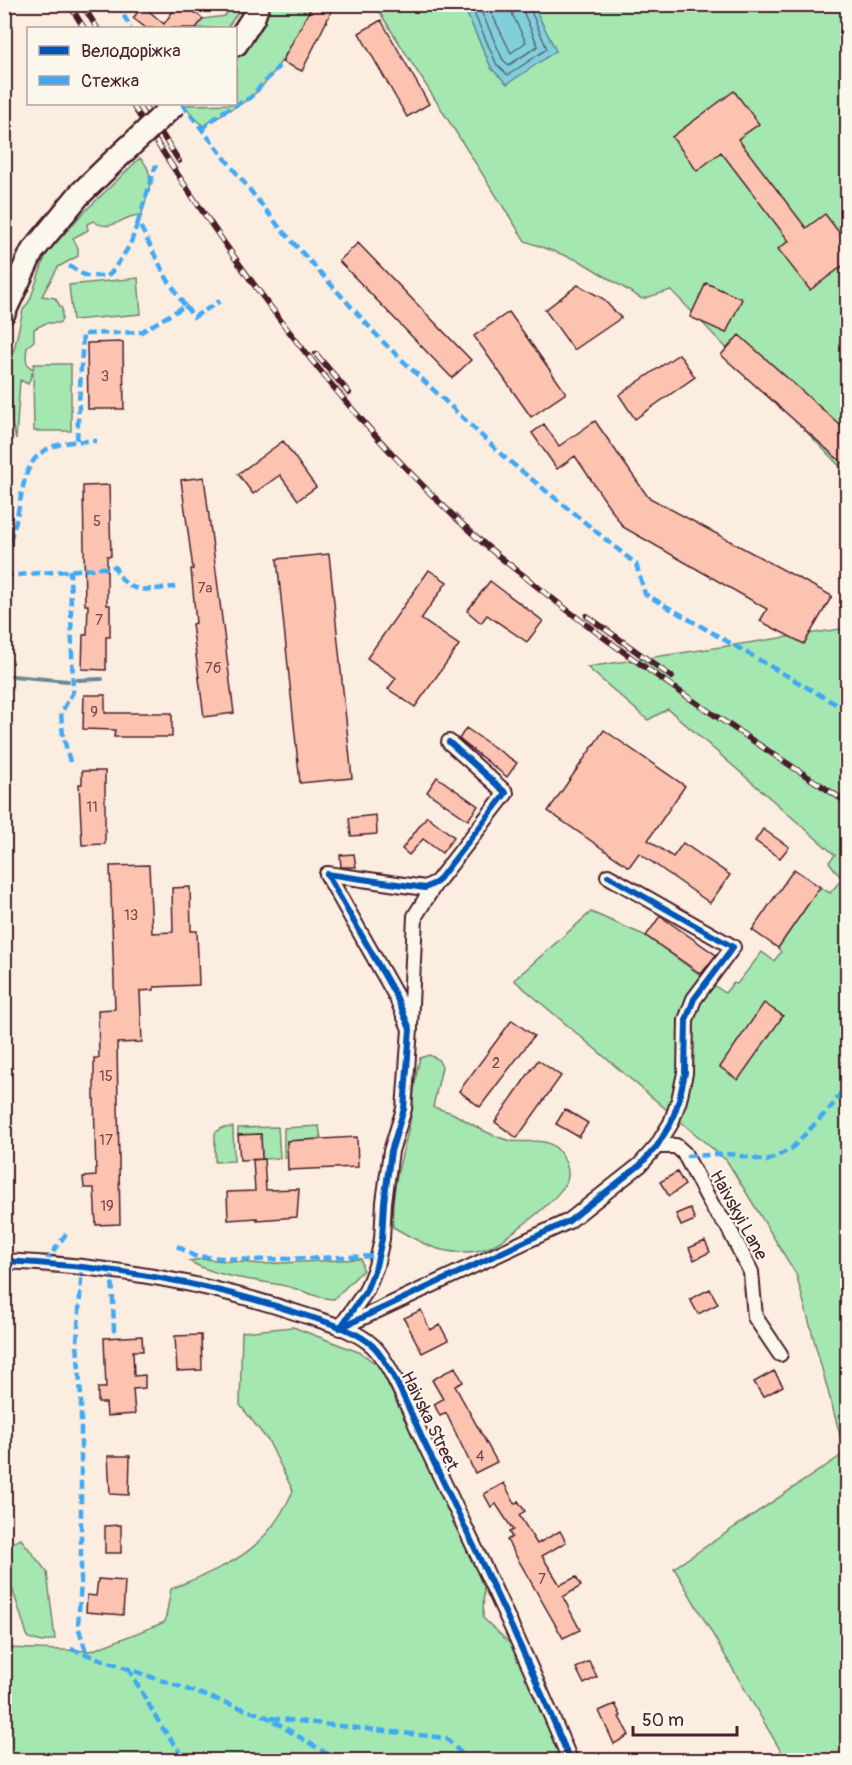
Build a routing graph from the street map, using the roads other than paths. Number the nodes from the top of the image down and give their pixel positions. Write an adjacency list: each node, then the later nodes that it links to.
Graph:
1 (255, 11): 2 (main road)
2 (237, 42)
3 (174, 105): 4 (main road, bridge)
4 (4, 312)
5 (448, 742): 7 (street)
6 (608, 876): 9 (street)
7 (436, 882): 8 (street); 8 (street)
8 (410, 1029): 11 (street)
9 (657, 1146): 11 (street); 12 (street, Haivskyi Lane)
10 (4, 1261): 11 (street, Haivska Street)
11 (340, 1328): 13 (street, Haivska Street)
12 (780, 1354)
13 (570, 1761)

